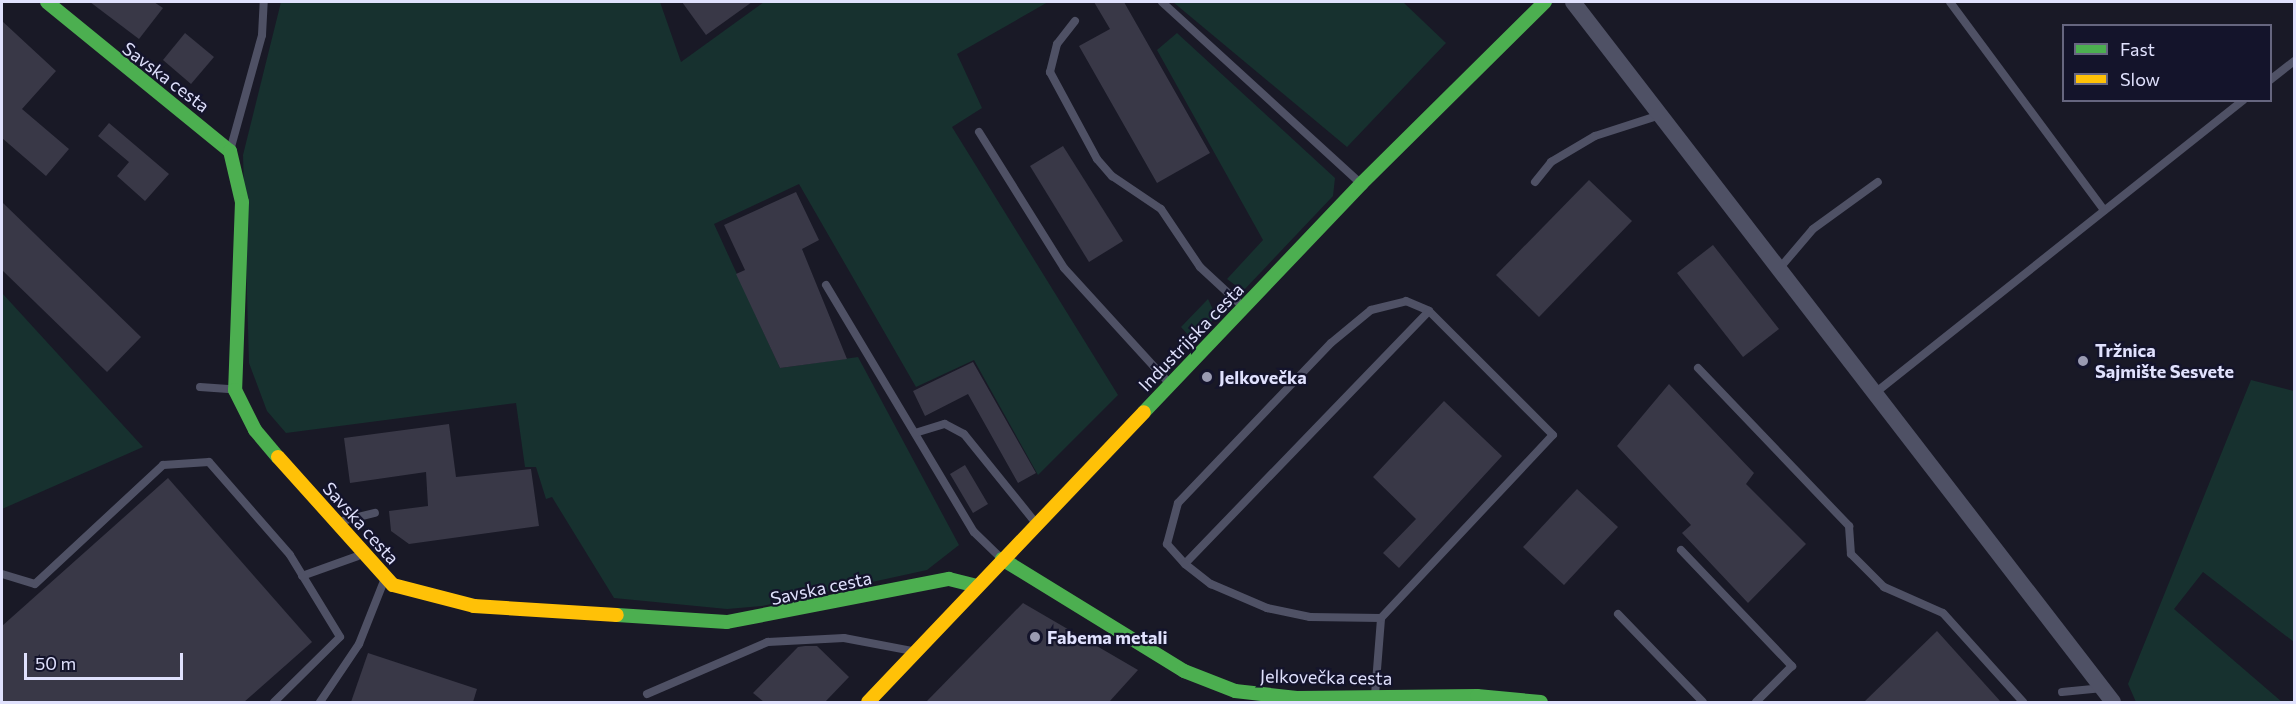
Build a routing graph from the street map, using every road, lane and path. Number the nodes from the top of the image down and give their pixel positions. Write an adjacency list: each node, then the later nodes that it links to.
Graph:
1 (47, 2): 13 (street, Savska cesta)
2 (264, 2): 13 (lane)
3 (1162, 2): 16 (lane)
4 (1545, 2): 16 (street, Industrijska cesta)
5 (1573, 2): 11 (street)
6 (1950, 2): 17 (lane)
7 (1075, 21): 20 (lane)
8 (2295, 61): 9 (lane)
9 (2272, 79)
10 (2241, 102): 17 (lane)
11 (1660, 115): 14 (lane); 18 (street)
12 (979, 132): 23 (lane)
13 (230, 151): 25 (street, Savska cesta)
14 (1534, 182)
15 (1878, 182): 18 (lane)
16 (1361, 184): 20 (street, Industrijska cesta)
17 (2104, 210): 26 (lane)
18 (1779, 269): 26 (street)
19 (826, 285): 27 (lane)
20 (1244, 308): 23 (street, Industrijska cesta)
21 (1429, 311): 34 (lane); 34 (lane); 40 (lane)
22 (1698, 368): 52 (lane)
23 (1170, 384): 30 (street, Industrijska cesta)
24 (200, 387): 25 (lane)
25 (235, 390): 29 (street, Savska cesta)
26 (1875, 393): 42 (street)
27 (915, 433): 30 (lane); 33 (lane)
28 (375, 513): 29 (lane)
29 (335, 523): 32 (street, Savska cesta)
30 (1036, 524): 33 (street, Industrijska cesta)
31 (1681, 550): 51 (lane)
32 (361, 555): 36 (lane); 37 (street, Savska cesta)
33 (1002, 559): 38 (street, Industrijska cesta); 45 (street, Jelkovečka cesta)
34 (1185, 564): 40 (lane)
35 (2, 574): 36 (lane)
36 (302, 576): 46 (lane)
37 (385, 578): 38 (street, Savska cesta); 47 (lane)
38 (977, 586): 41 (street, Industrijska cesta)
39 (1618, 614): 50 (lane)
40 (1381, 618): 45 (lane)
41 (916, 652): 44 (lane); 48 (street, Industrijska cesta)
42 (2103, 688): 43 (lane); 53 (street)
43 (2062, 692)
44 (647, 694)
45 (1375, 696): 49 (street, Jelkovečka cesta)
46 (274, 702)
47 (320, 702)
48 (868, 702)
49 (1541, 702)
50 (1703, 702)
51 (1756, 702)
52 (2023, 702)
53 (2114, 702)

